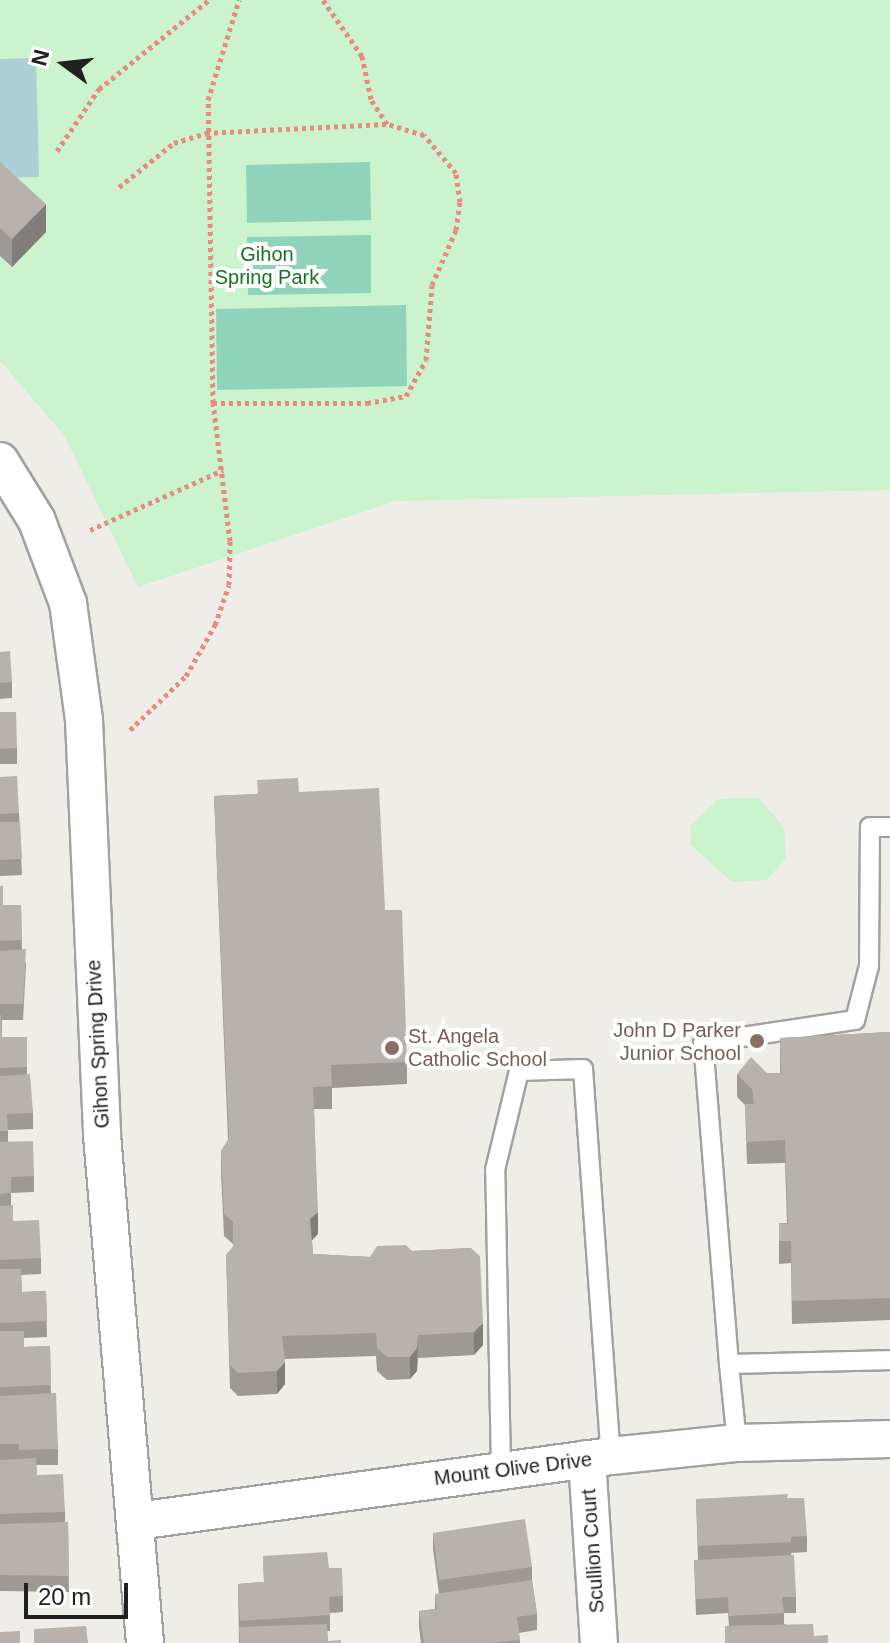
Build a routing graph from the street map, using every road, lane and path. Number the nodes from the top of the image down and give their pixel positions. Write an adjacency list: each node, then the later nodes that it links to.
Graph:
1 (209, 0): 6 (path)
2 (239, 0): 5 (path)
3 (323, 0): 4 (path)
4 (387, 124): 5 (path); 8 (path)
5 (206, 133): 7 (path); 8 (path)
6 (57, 151)
7 (119, 187)
8 (213, 403): 10 (path)
9 (0, 461): 20 (street, Gihon Spring Drive)
10 (223, 470): 11 (path); 12 (path)
11 (90, 530)
12 (130, 730)
13 (890, 827): 15 (lane)
14 (890, 1360): 15 (lane)
15 (729, 1364): 17 (lane)
16 (890, 1439): 17 (street, Mount Olive Drive)
17 (737, 1443): 18 (street, Mount Olive Drive)
18 (599, 1458): 19 (street, Mount Olive Drive); 19 (lane); 22 (street, Scullion Court)
19 (501, 1469): 20 (street, Mount Olive Drive)
20 (137, 1521): 21 (street, Gihon Spring Drive)
21 (145, 1643)
22 (599, 1643)

